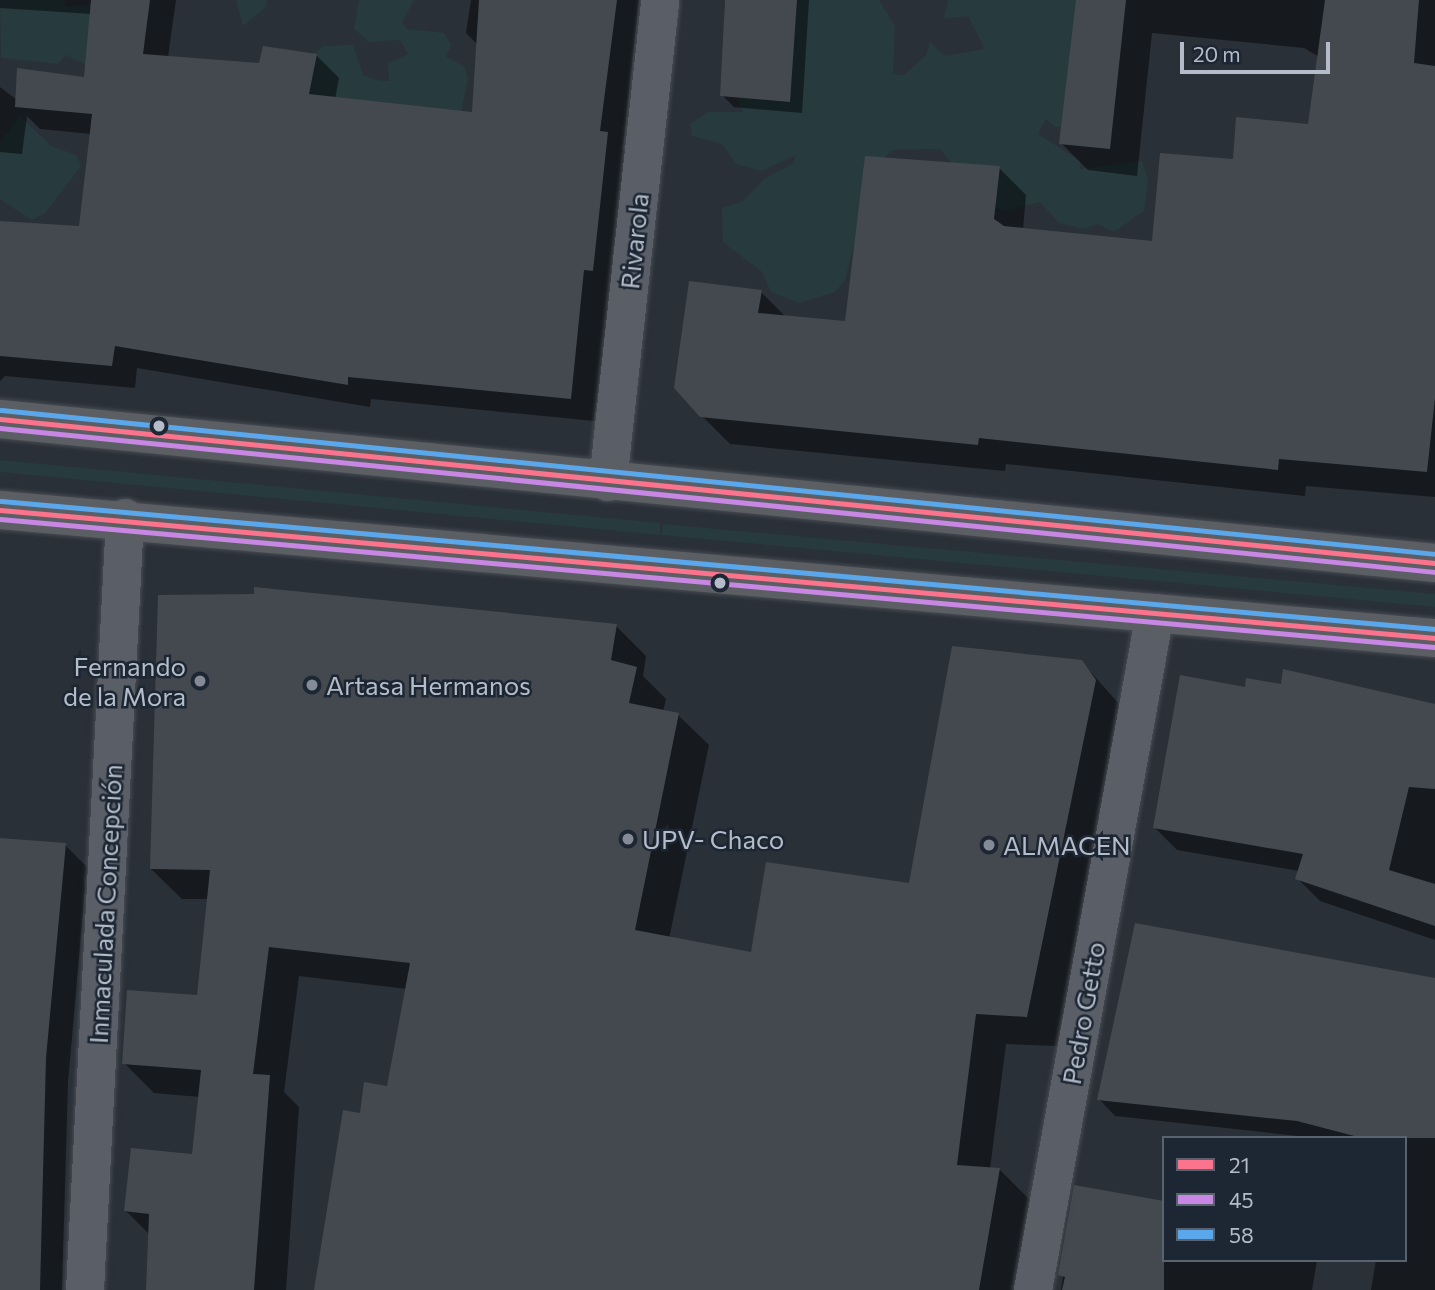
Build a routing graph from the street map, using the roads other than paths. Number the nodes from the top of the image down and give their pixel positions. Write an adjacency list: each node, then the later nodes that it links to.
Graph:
1 (660, 0): 3 (street, Rivarola)
2 (0, 419): 3 (highway)
3 (608, 482): 6 (highway)
4 (0, 510): 5 (highway)
5 (125, 518): 7 (highway); 9 (street, Inmaculada Concepción)
6 (1435, 563)
7 (1154, 612): 8 (highway); 10 (street, Pedro Getto)
8 (1435, 638)
9 (85, 1290)
10 (1033, 1290)

